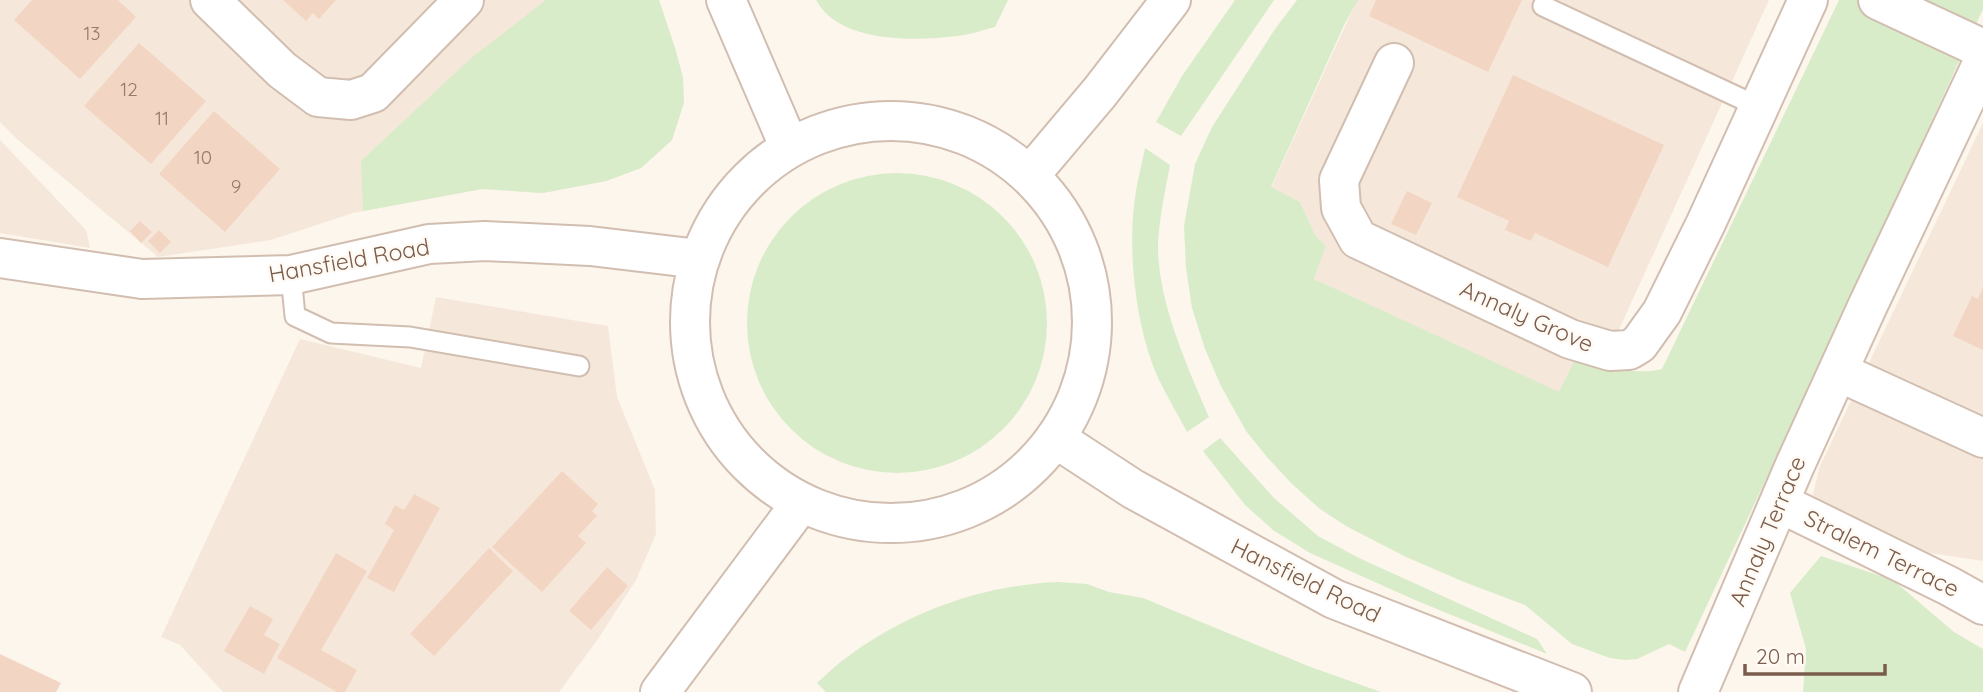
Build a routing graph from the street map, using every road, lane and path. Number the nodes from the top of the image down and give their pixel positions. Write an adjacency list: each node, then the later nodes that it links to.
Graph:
1 (210, 0): 2 (street)
2 (464, 0)
3 (726, 0): 12 (street)
4 (1171, 0): 13 (street)
5 (1808, 0): 11 (street, Annaly Grove)
6 (1878, 0): 8 (street)
7 (1543, 6): 11 (lane)
8 (1983, 49)
9 (1983, 62): 18 (street, Annaly Terrace)
10 (1394, 63): 11 (street, Annaly Grove)
11 (1759, 107)
12 (789, 146): 13 (street); 15 (street)
13 (1030, 175): 19 (street)
14 (0, 258): 16 (street, Hansfield Road)
15 (699, 259): 16 (street, Hansfield Road); 21 (street)
16 (291, 275): 17 (lane)
17 (579, 366)
18 (1839, 372): 20 (street); 22 (street, Annaly Terrace)
19 (1055, 438): 21 (street); 25 (street, Hansfield Road)
20 (1983, 438)
21 (801, 503): 24 (street)
22 (1780, 503): 23 (street, Stralem Terrace); 26 (street, Annaly Terrace)
23 (1983, 605)
24 (660, 692)
25 (1572, 692)
26 (1698, 692)

